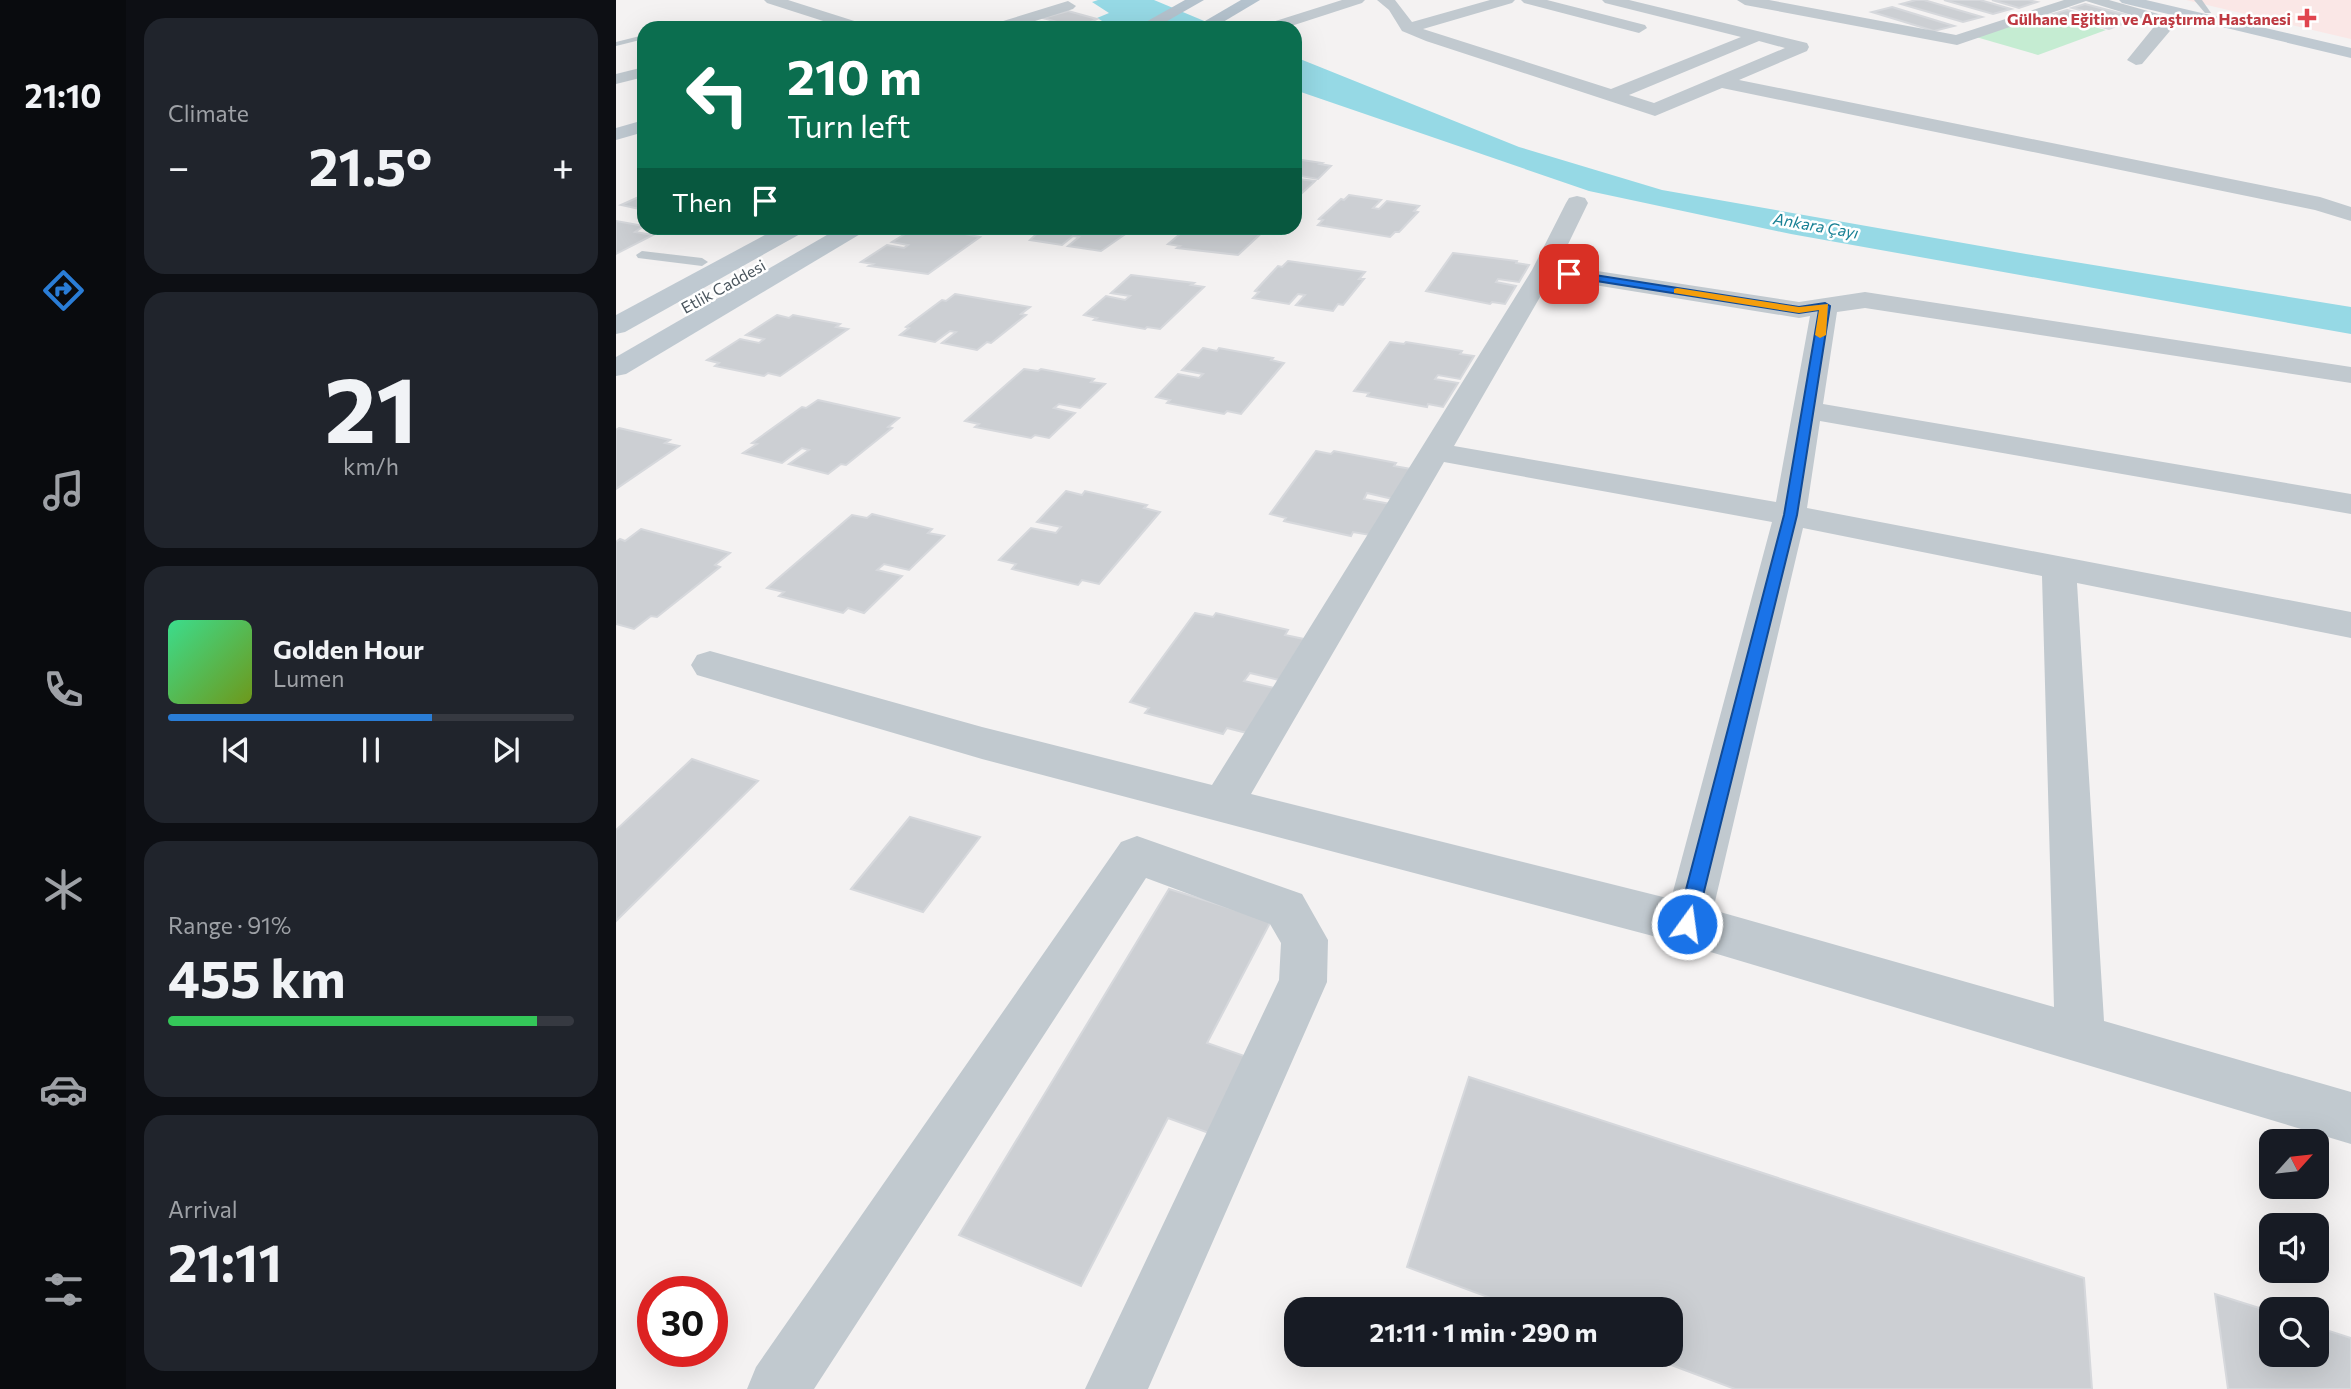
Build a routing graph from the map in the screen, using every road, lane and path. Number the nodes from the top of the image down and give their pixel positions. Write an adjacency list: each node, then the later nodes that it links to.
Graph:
1 (772, 0): 18 (street)
2 (1048, 0): 19 (street)
3 (1252, 0): 21 (main road)
4 (1357, 0): 22 (street)
5 (1385, 0): 23 (street)
6 (1507, 0): 23 (street)
7 (1529, 0): 24 (street)
8 (1610, 0): 25 (street)
9 (1745, 0): 17 (street)
10 (2080, 0): 17 (street)
11 (2092, 0): 32 (street)
12 (2127, 0): 31 (main road)
13 (2162, 0): 15 (main road)
14 (1195, 1): 20 (main road)
15 (2200, 3): 28 (main road)
16 (1877, 7): 17 (street)
17 (1840, 18)
18 (839, 21)
19 (1019, 21)
20 (1156, 21)
21 (1214, 21)
22 (1291, 21)
23 (1408, 28): 36 (street)
24 (1660, 33)
25 (1758, 36): 30 (street); 35 (street)
26 (637, 39): 29 (lane)
27 (1699, 43): 30 (street)
28 (2351, 43)
29 (616, 44)
30 (1726, 50): 36 (street)
31 (2351, 53)
32 (2136, 60)
33 (637, 74): 34 (street)
34 (616, 79)
35 (1720, 82): 36 (street); 40 (street)
36 (1612, 95)
37 (637, 128): 38 (main road)
38 (616, 134)
39 (1577, 203): 47 (street)
40 (2351, 214)
41 (755, 235): 46 (main road)
42 (781, 235): 50 (main road, Etlik Caddesi)
43 (816, 235): 51 (main road, Etlik Caddesi)
44 (842, 235): 52 (main road)
45 (642, 254): 46 (lane)
46 (702, 262): 49 (main road)
47 (1544, 270): 48 (street); 55 (street)
48 (1825, 306): 53 (street); 54 (street)
49 (616, 307)
50 (616, 326)
51 (616, 345)
52 (616, 368)
53 (2351, 375)
54 (1809, 410): 56 (street); 57 (street)
55 (1433, 451): 57 (street); 61 (street)
56 (2351, 504)
57 (1790, 515): 58 (street); 62 (street)
58 (2059, 569): 59 (street); 63 (street)
59 (2351, 625)
60 (710, 665): 61 (street)
61 (1223, 804): 62 (street)
62 (1687, 924): 63 (street)
63 (2080, 1038): 64 (street)
64 (2351, 1118)
65 (778, 1389): 66 (street)
66 (1116, 1389)

